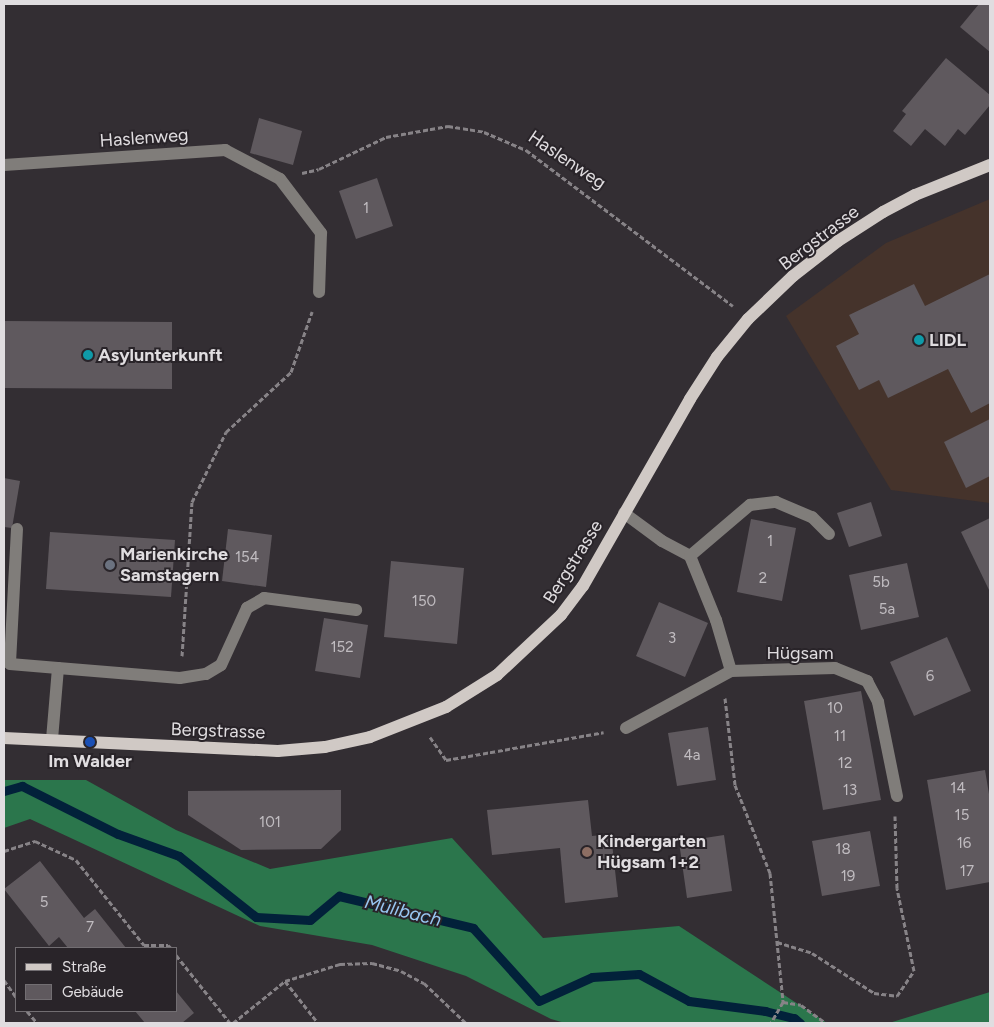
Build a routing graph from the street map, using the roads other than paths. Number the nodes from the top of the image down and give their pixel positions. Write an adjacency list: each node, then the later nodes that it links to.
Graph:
1 (4, 165): 3 (lane, Haslenweg)
2 (990, 165): 4 (main road, Bergstrasse)
3 (319, 292)
4 (624, 514): 7 (lane); 14 (main road, Bergstrasse)
5 (17, 529): 8 (lane)
6 (829, 534): 7 (lane)
7 (690, 556): 11 (lane)
8 (8, 581): 10 (lane)
9 (356, 610): 10 (lane)
10 (58, 668): 14 (lane)
11 (731, 671): 12 (lane, Hügsam); 15 (lane, Hügsam)
12 (626, 728)
13 (4, 738): 14 (main road, Bergstrasse)
14 (52, 739)
15 (897, 796)

